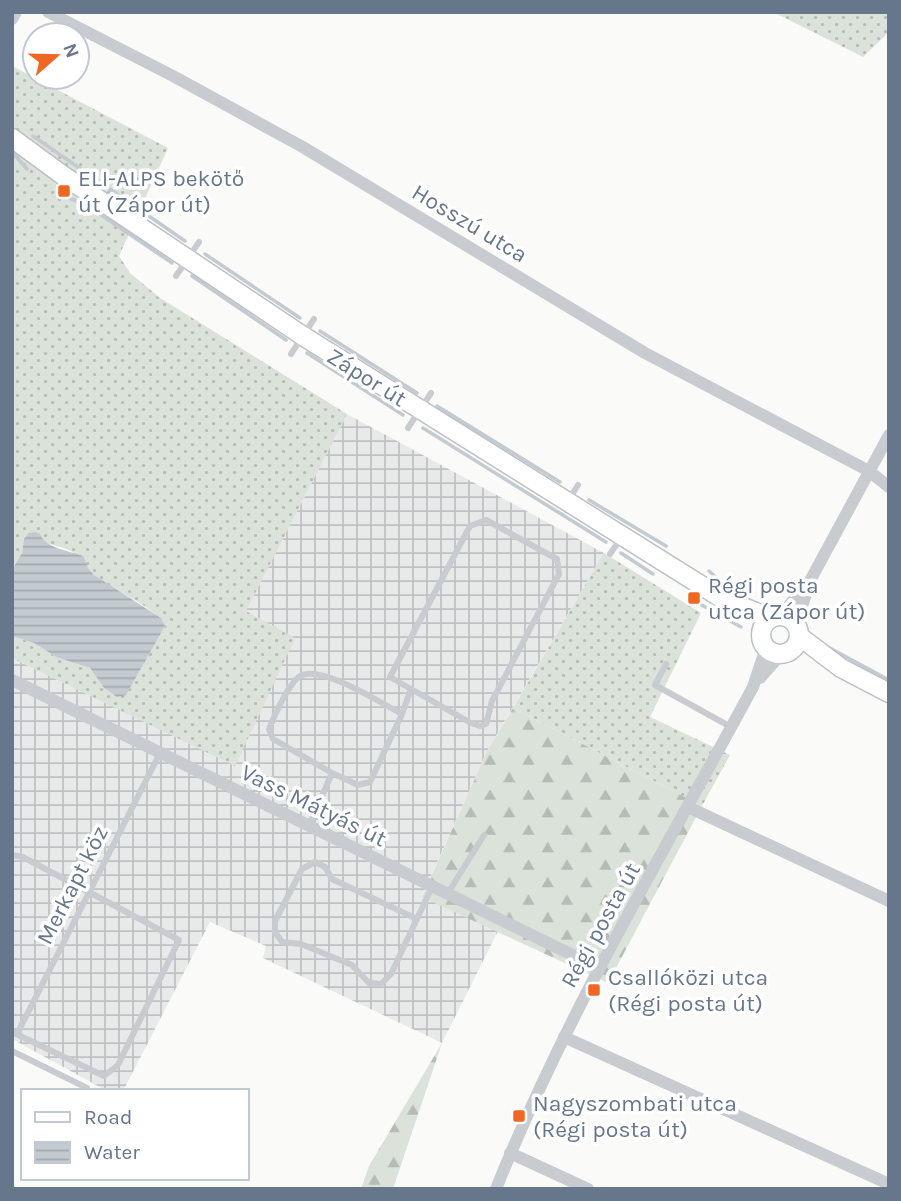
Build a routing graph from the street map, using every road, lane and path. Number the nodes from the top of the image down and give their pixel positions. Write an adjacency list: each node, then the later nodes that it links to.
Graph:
1 (16, 12): 3 (street)
2 (48, 12): 15 (street, Hosszú utca)
3 (12, 19)
4 (15, 138): 6 (street, Zápor út)
5 (199, 242): 6 (lane)
6 (188, 258): 7 (lane); 9 (street, Zápor út)
7 (176, 276)
8 (314, 319): 9 (lane)
9 (303, 336): 10 (lane); 12 (street, Zápor út)
10 (291, 354)
11 (431, 393): 12 (lane)
12 (420, 410): 13 (lane); 18 (street, Zápor út)
13 (408, 428)
14 (889, 435): 15 (street, Régi posta út)
15 (869, 471): 17 (street, Hosszú utca); 21 (street, Régi posta út)
16 (578, 485): 18 (lane)
17 (889, 487)
18 (567, 503): 19 (street, Zápor út)
19 (622, 537): 20 (lane); 21 (street, Zápor út)
20 (610, 554)
21 (781, 635): 25 (street, Zápor út); 27 (street, Régi posta út)
22 (666, 664): 27 (lane)
23 (12, 680): 28 (street, Vass Mátyás út)
24 (411, 689): 24 (lane); 26 (lane)
25 (889, 693)
26 (402, 715): 29 (lane); 29 (lane)
27 (731, 727): 30 (street, Régi posta út)
28 (160, 753): 31 (street, Vass Mátyás út); 35 (lane, Merkapt köz)
29 (332, 772): 31 (lane)
30 (688, 807): 37 (street); 39 (street, Régi posta út)
31 (309, 826): 34 (street, Vass Mátyás út)
32 (484, 835): 36 (lane)
33 (12, 855): 35 (lane)
34 (432, 887): 36 (street, Vass Mátyás út); 38 (lane)
35 (88, 892): 40 (lane, Merkapt köz); 40 (lane)
36 (447, 894): 39 (street, Vass Mátyás út)
37 (889, 901)
38 (417, 919): 38 (lane)
39 (598, 968): 41 (street, Régi posta út)
40 (15, 1033)
41 (564, 1037): 44 (street, Régi posta út); 45 (street)
42 (12, 1051): 43 (lane)
43 (87, 1088)
44 (510, 1153): 46 (street, Régi posta út); 47 (street)
45 (889, 1184)
46 (496, 1189)
47 (588, 1189)

